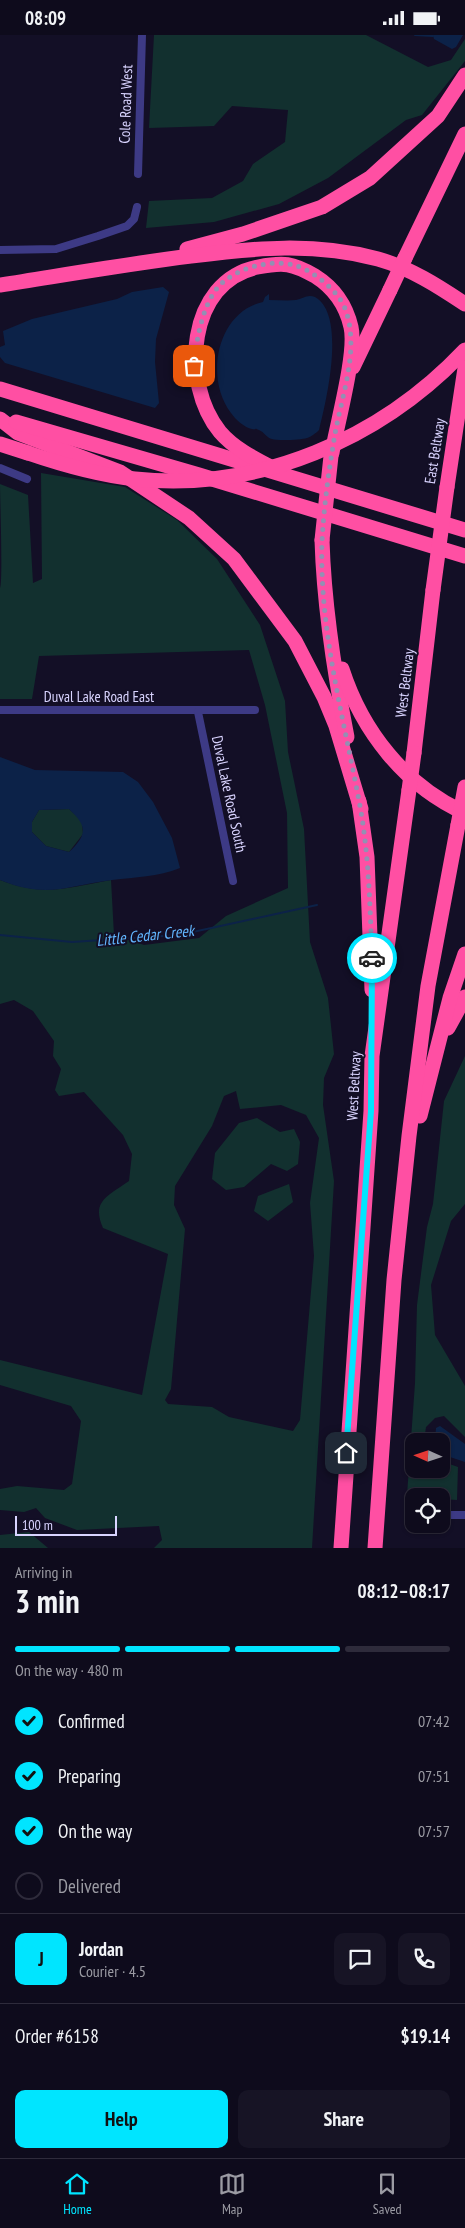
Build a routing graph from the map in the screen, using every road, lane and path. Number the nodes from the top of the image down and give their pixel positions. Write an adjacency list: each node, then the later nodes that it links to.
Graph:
1 (142, 35): 4 (street, Cole Road West)
2 (465, 75): 7 (highway)
3 (465, 134): 12 (highway, bridge)
4 (138, 174)
5 (137, 207): 6 (street)
6 (0, 249)
7 (130, 263): 8 (highway); 9 (highway)
8 (0, 285)
9 (465, 304)
10 (465, 349): 15 (highway, bridge)
11 (465, 368): 20 (highway, East Beltway, bridge)
12 (345, 384): 17 (highway); 22 (highway, bridge)
13 (0, 389): 17 (highway)
14 (0, 418): 21 (highway); 27 (highway)
15 (0, 444)
16 (0, 468): 18 (street)
17 (286, 475): 19 (highway)
18 (27, 479)
19 (465, 530)
20 (440, 539): 33 (highway, West Beltway, bridge)
21 (465, 556)
22 (324, 585): 27 (highway); 28 (highway)
23 (0, 710): 25 (street, Duval Lake Road East)
24 (255, 710): 25 (street, Duval Lake Road East)
25 (198, 711): 29 (street, Duval Lake Road South)
26 (465, 787): 28 (highway, bridge)
27 (361, 809): 33 (highway)
28 (461, 819): 34 (highway)
29 (233, 881)
30 (465, 954): 32 (highway)
31 (465, 997): 32 (highway)
32 (436, 1055): 34 (highway)
33 (372, 1056): 37 (highway, West Beltway)
34 (394, 1280): 38 (highway)
35 (450, 1515): 36 (street)
36 (465, 1515)
37 (341, 1548)
38 (375, 1548)

